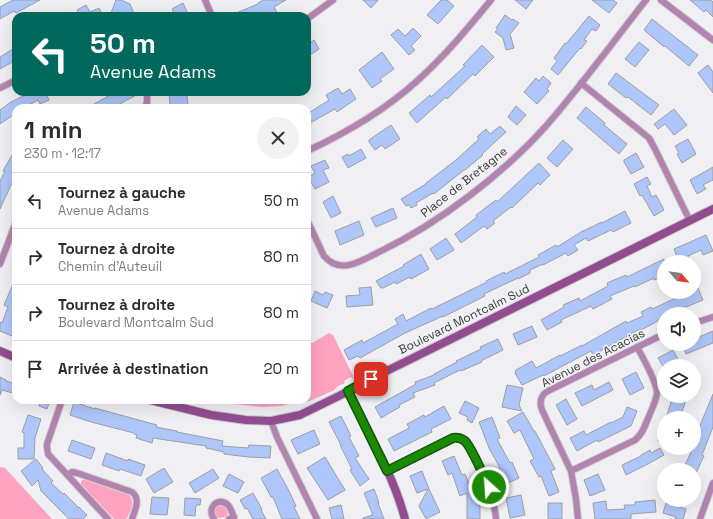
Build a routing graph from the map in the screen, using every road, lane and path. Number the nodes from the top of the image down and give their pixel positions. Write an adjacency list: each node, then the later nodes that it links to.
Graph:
1 (205, 0): 6 (street)
2 (332, 0): 7 (street)
3 (491, 0): 12 (street)
4 (646, 0): 10 (street, Place de Bretagne)
5 (661, 0): 8 (street)
6 (210, 12)
7 (311, 16)
8 (713, 40)
9 (12, 82): 11 (street)
10 (581, 83): 14 (street); 15 (street, Place de Bretagne)
11 (0, 88)
12 (311, 149)
13 (712, 212): 14 (street, Boulevard Montcalm Sud)
14 (690, 221): 24 (street, Boulevard Montcalm Sud)
15 (311, 228)
16 (12, 232): 17 (street)
17 (0, 264)
18 (713, 317): 19 (street)
19 (701, 321)
20 (657, 337): 21 (street, Avenue des Acacias)
21 (637, 347): 28 (street); 28 (street, Avenue des Acacias)
22 (0, 351): 23 (street)
23 (12, 356)
24 (348, 391): 27 (street, Boulevard Montcalm Sud); 29 (street)
25 (61, 404): 30 (street)
26 (167, 404): 27 (street, Boulevard Montcalm Sud)
27 (271, 421): 36 (street)
28 (571, 470): 39 (street, Avenue des Acacias)
29 (387, 471): 37 (street); 38 (street)
30 (68, 475): 33 (street); 34 (street)
31 (712, 487): 40 (street)
32 (232, 518): 35 (street)
33 (108, 519)
34 (132, 519)
35 (214, 519)
36 (317, 519)
37 (405, 519)
38 (496, 519)
39 (578, 519)
40 (700, 519)

